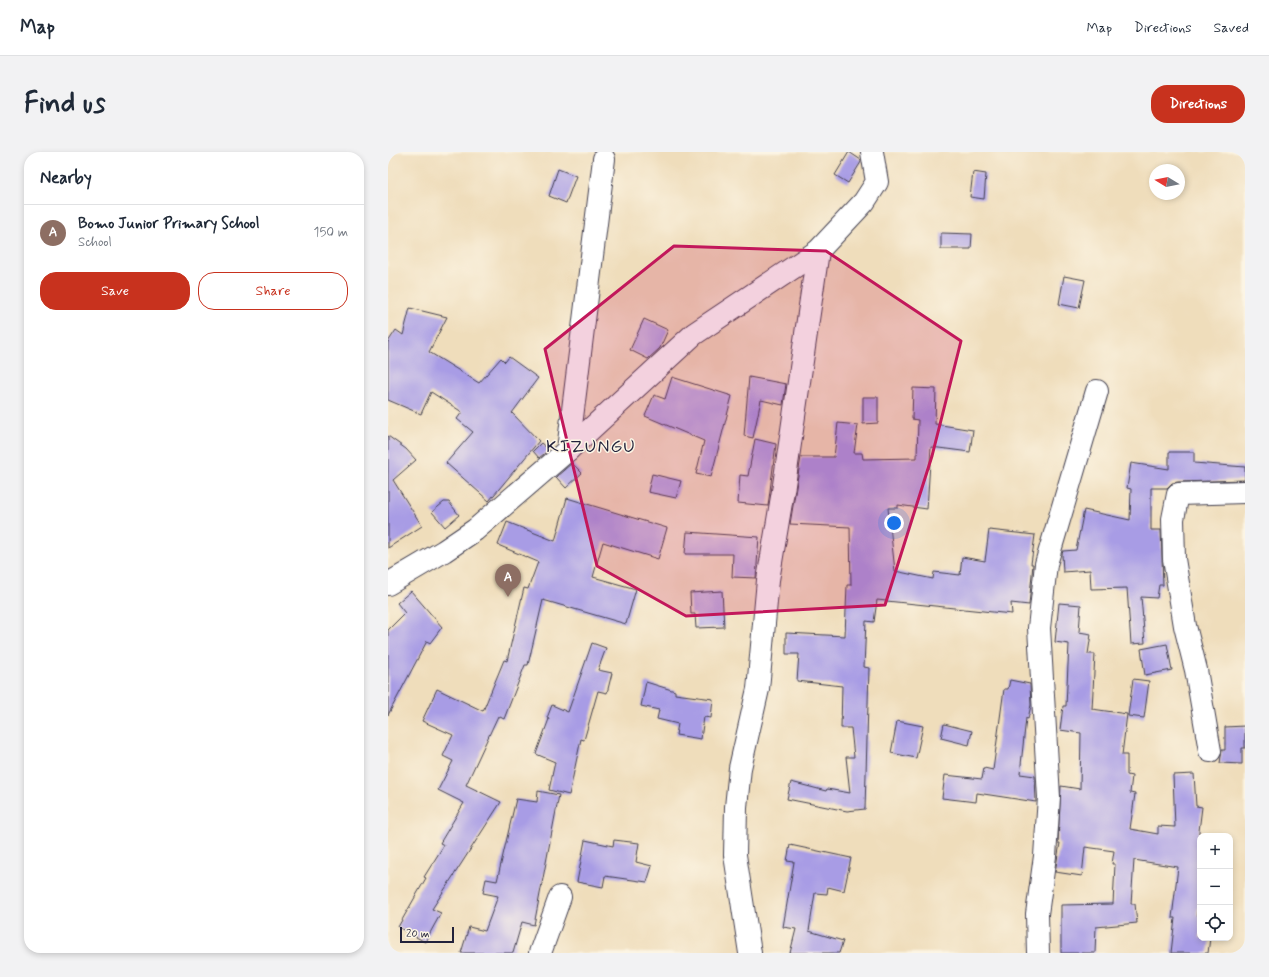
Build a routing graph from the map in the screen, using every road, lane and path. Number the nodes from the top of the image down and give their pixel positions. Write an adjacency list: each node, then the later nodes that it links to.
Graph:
1 (872, 152): 3 (street)
2 (604, 160): 5 (street)
3 (818, 251): 5 (street); 11 (street)
4 (1097, 391): 12 (street)
5 (568, 450): 7 (street)
6 (1245, 492): 8 (street)
7 (388, 584)
8 (1210, 751)
9 (560, 897): 10 (street)
10 (540, 953)
11 (750, 953)
12 (1038, 953)

